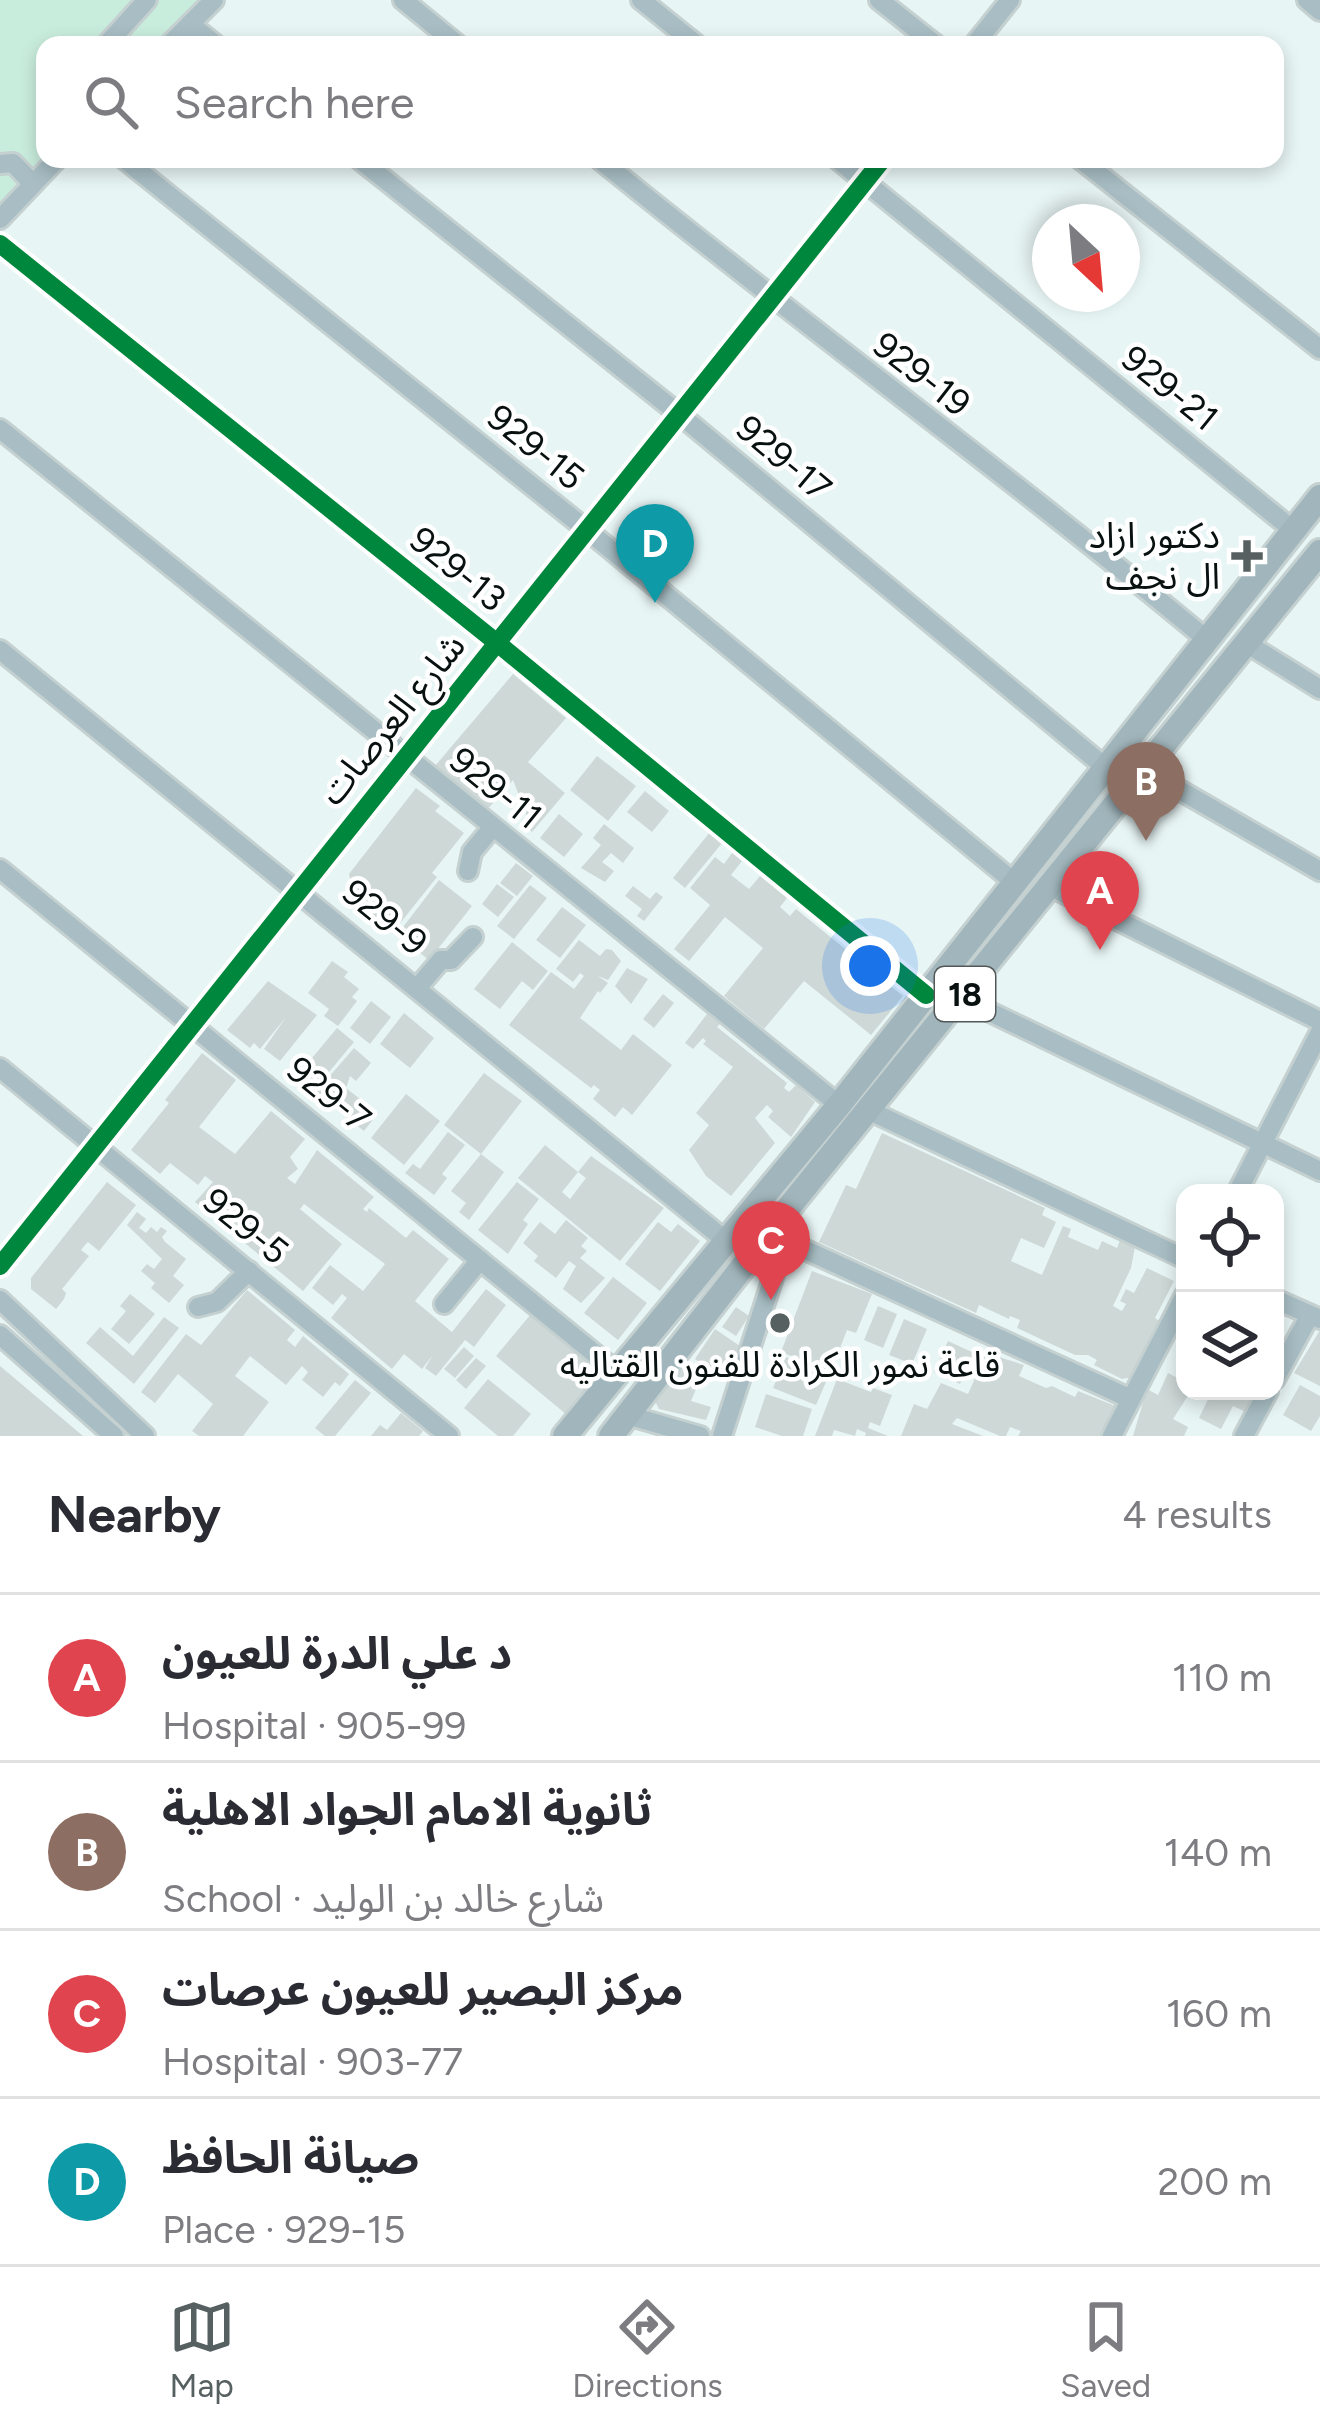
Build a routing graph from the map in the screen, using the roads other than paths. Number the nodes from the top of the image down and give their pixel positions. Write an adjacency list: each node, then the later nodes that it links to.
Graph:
1 (147, 0): 10 (street)
2 (214, 0): 9 (street)
3 (403, 0): 13 (street)
4 (641, 0): 14 (street)
5 (879, 0): 15 (street)
6 (1010, 0): 16 (street)
7 (1306, 0): 8 (street)
8 (1320, 10)
9 (190, 24): 11 (street); 12 (street)
10 (114, 36)
11 (178, 36)
12 (205, 36)
13 (447, 36)
14 (686, 36)
15 (925, 36)
16 (981, 36)
17 (0, 164): 26 (street)
18 (49, 168): 26 (street)
19 (135, 168): 34 (street, 929-15)
20 (370, 168): 31 (street, 929-17)
21 (610, 168): 29 (street, 929-19)
22 (848, 168): 25 (street, 929-21)
23 (876, 168): 25 (street, شارع العرصات)
24 (1091, 168): 30 (street)
25 (865, 182): 29 (street, شارع العرصات); 35 (street, 929-21)
26 (33, 184): 27 (street)
27 (0, 219)
28 (0, 244): 38 (street, 929-13)
29 (771, 299): 31 (street, شارع العرصات); 37 (street, 929-19)
30 (1320, 349)
31 (679, 414): 34 (street, شارع العرصات); 43 (street, 929-17)
32 (0, 430): 42 (street, 929-11)
33 (1320, 497): 35 (main road, 18)
34 (586, 530): 38 (street, شارع العرصات); 49 (street, 929-15)
35 (1293, 530): 37 (main road, 18)
36 (1320, 552): 39 (main road, 18)
37 (1206, 639): 43 (main road, 18)
38 (496, 642): 42 (street, شارع العرصات); 54 (street, 929-13)
39 (1246, 643): 41 (street); 44 (main road, 18)
40 (0, 650): 51 (street, 929-9)
41 (1320, 688)
42 (405, 756): 45 (street, 929-11); 51 (street, شارع العرصات)
43 (1106, 768): 49 (main road, 18)
44 (1145, 770): 48 (street); 50 (main road, 18)
45 (493, 828): 47 (street); 60 (street, 929-11)
46 (0, 869): 57 (street, 929-7)
47 (468, 871)
48 (1320, 871)
49 (1014, 882): 54 (main road, 18)
50 (1051, 887): 55 (main road, 18); 56 (street)
51 (299, 889): 53 (street, 929-9); 57 (street, شارع العرصات)
52 (473, 937): 53 (street)
53 (418, 987): 67 (street, 929-9)
54 (926, 995): 60 (main road, 18)
55 (961, 998): 61 (main road, 18); 63 (street)
56 (1320, 1022)
57 (191, 1024): 62 (street, شارع العرصات); 70 (street, 929-7)
58 (1320, 1032): 63 (street)
59 (0, 1068): 62 (street, 929-5)
60 (839, 1105): 67 (main road, 18)
61 (870, 1112): 66 (main road, 18); 69 (street)
62 (94, 1144): 71 (street, شارع العرصات); 72 (street, 929-5)
63 (1262, 1145): 64 (street); 65 (street)
64 (1320, 1171)
65 (1242, 1184)
66 (793, 1202): 68 (street); 84 (main road, 18)
67 (725, 1240): 81 (main road, 18)
68 (786, 1241): 82 (street); 91 (street)
69 (1176, 1255)
70 (480, 1260): 74 (street); 81 (street, 929-7)
71 (0, 1266)
72 (249, 1271): 76 (street); 87 (street, 929-5)
73 (0, 1300): 86 (street)
74 (444, 1304)
75 (1284, 1304): 78 (street)
76 (198, 1307)
77 (1176, 1312): 82 (street)
78 (1315, 1317): 80 (street)
79 (0, 1335): 85 (street)
80 (1284, 1365)
81 (616, 1371): 88 (main road, 18)
82 (1131, 1399): 92 (street)
83 (1263, 1400): 93 (street)
84 (627, 1415): 89 (main road, 18); 90 (street)
85 (114, 1436)
86 (145, 1436)
87 (449, 1436)
88 (565, 1436)
89 (611, 1436)
90 (700, 1436)
91 (722, 1436)
92 (1112, 1436)
93 (1244, 1436)

